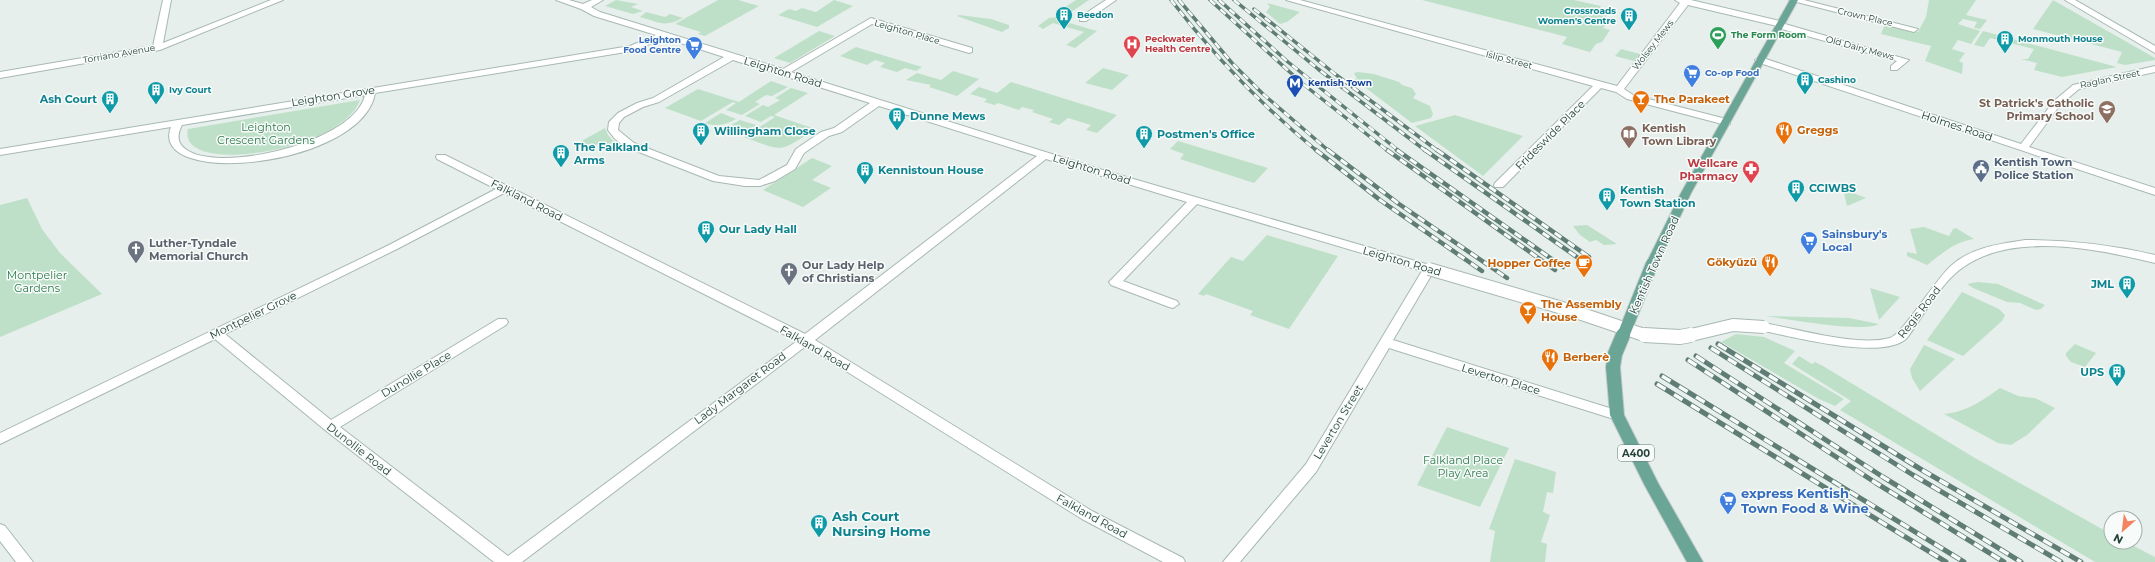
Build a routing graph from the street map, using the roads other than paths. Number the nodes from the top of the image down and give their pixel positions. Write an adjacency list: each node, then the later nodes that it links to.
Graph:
1 (167, 0): 16 (street)
2 (279, 0): 16 (street, Torriano Avenue)
3 (560, 0): 11 (street, Leighton Road)
4 (599, 0): 11 (street)
5 (1112, 0): 12 (street)
6 (1290, 0): 9 (street, Islip Street)
7 (1794, 0): 13 (main road, Kentish Town Road); 14 (street, Crown Place)
8 (2069, 0): 18 (street)
9 (1302, 1): 25 (street, Islip Street)
10 (1684, 1): 13 (street); 27 (street, Wolsey Mews)
11 (584, 7): 15 (street, Leighton Road)
12 (1083, 19)
13 (1781, 25): 20 (main road, Kentish Town Road); 21 (street, Old Dairy Mews)
14 (1914, 29)
15 (665, 35): 19 (street, Leighton Road); 26 (street, Leighton Grove)
16 (157, 48): 24 (street, Torriano Avenue)
17 (969, 50): 23 (street, Leighton Place)
18 (2155, 50)
19 (733, 56): 23 (street, Leighton Road); 28 (street)
20 (1760, 60): 30 (main road, Kentish Town Road); 31 (street, Holmes Road)
21 (1894, 68)
22 (2155, 69): 31 (street, Raglan Street)
23 (784, 72): 28 (street, Leighton Road)
24 (0, 75)
25 (1600, 84): 27 (street, Islip Street); 35 (street, Frideswide Place)
26 (371, 90): 29 (street, Leighton Grove); 29 (street)
27 (1619, 90): 30 (street, Islip Street)
28 (878, 102): 33 (street, Leighton Road)
29 (178, 122): 32 (street, Leighton Grove)
30 (1726, 122): 43 (main road, Kentish Town Road, bridge)
31 (2023, 148): 37 (street, Holmes Road)
32 (0, 152)
33 (1044, 155): 38 (street, Leighton Road); 45 (street, Lady Margaret Road)
34 (441, 157): 36 (street, Falkland Road)
35 (1499, 185)
36 (504, 189): 44 (street, Montpelier Grove); 45 (street, Falkland Road)
37 (2155, 192)
38 (1194, 201): 40 (street, Leighton Road); 41 (street)
39 (2155, 259): 43 (street, Regis Road, bridge)
40 (1429, 269): 43 (street, Leighton Road, bridge); 46 (street, Leverton Street)
41 (1173, 304)
42 (502, 322): 48 (street, Dunollie Place)
43 (1626, 328): 47 (main road, Kentish Town Road / A400, bridge)
44 (215, 333): 48 (street, Dunollie Road); 49 (street, Montpelier Grove)
45 (806, 340): 53 (street, Lady Margaret Road); 54 (street, Falkland Road)
46 (1386, 342): 47 (street, Leverton Place); 55 (street, Leverton Street)
47 (1617, 415): 56 (main road, Kentish Town Road / A400)
48 (330, 427): 52 (street, Dunollie Road)
49 (0, 439)
50 (0, 530): 51 (street)
51 (25, 562)
52 (505, 562)
53 (511, 562)
54 (1176, 562)
55 (1231, 562)
56 (1695, 562)

